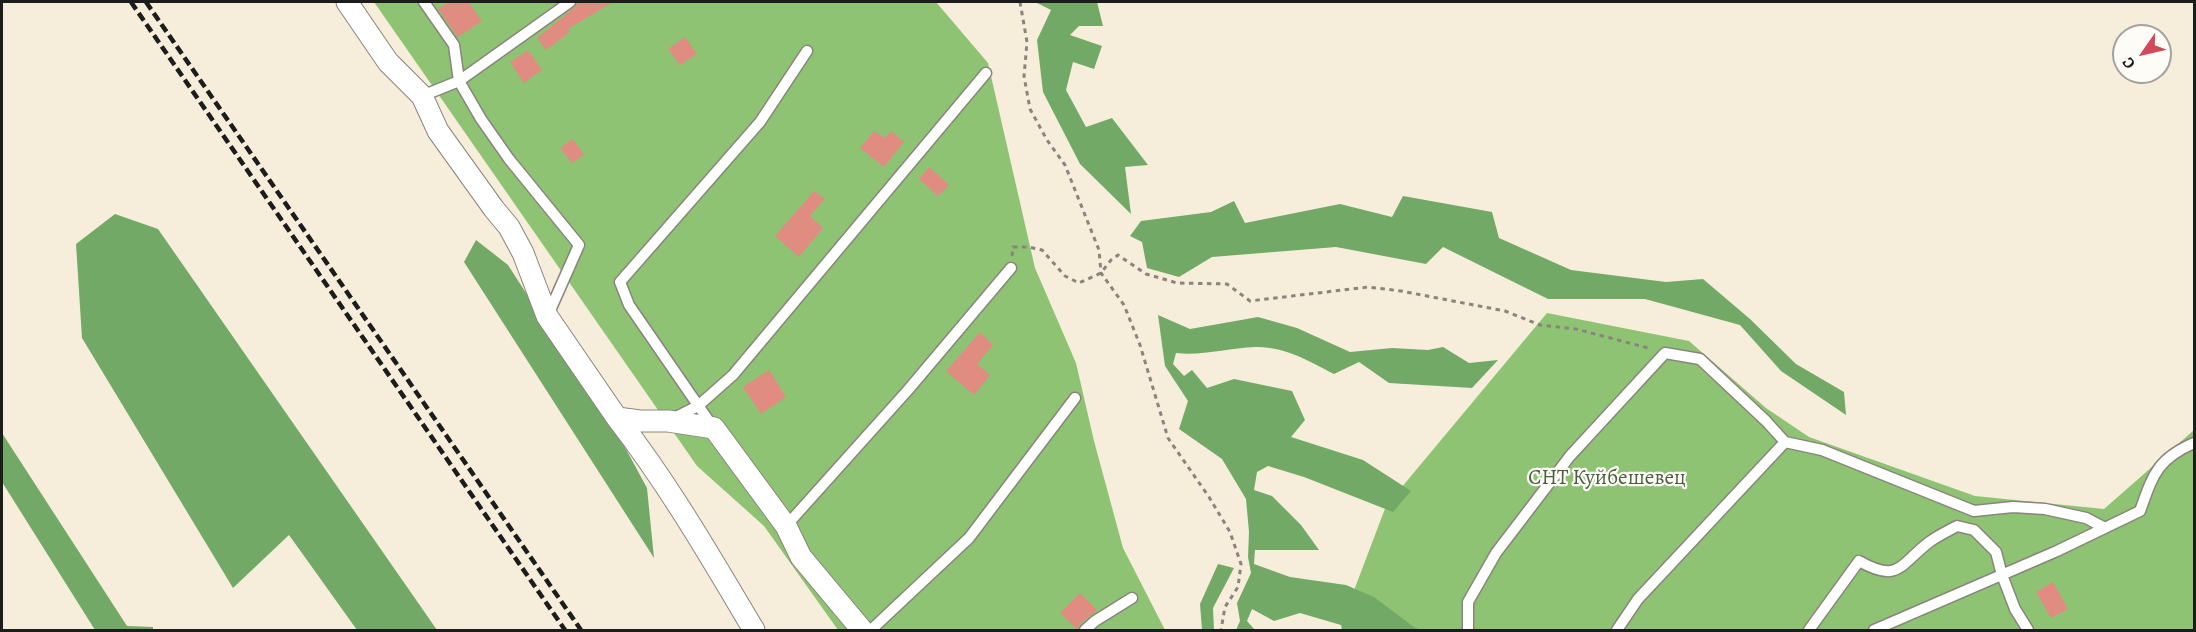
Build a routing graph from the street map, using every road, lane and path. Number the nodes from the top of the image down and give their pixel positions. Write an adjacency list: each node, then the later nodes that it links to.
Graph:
1 (346, 2): 8 (street)
2 (424, 2): 7 (lane)
3 (570, 2): 7 (lane)
4 (1020, 2): 10 (path)
5 (807, 51): 14 (lane)
6 (986, 73): 14 (lane)
7 (459, 81): 8 (lane); 11 (lane)
8 (422, 96): 11 (street)
9 (1011, 268): 10 (path); 20 (lane)
10 (1101, 273): 12 (path); 28 (path)
11 (547, 316): 15 (street)
12 (1665, 353): 18 (lane); 29 (lane)
13 (1075, 398): 26 (lane)
14 (698, 406): 16 (lane); 17 (lane)
15 (617, 418): 16 (street); 24 (street)
16 (668, 421): 17 (street)
17 (714, 428): 20 (street)
18 (1785, 442): 21 (lane); 30 (lane)
19 (2194, 443): 21 (lane)
20 (786, 526): 25 (street)
21 (2105, 528): 22 (lane)
22 (2002, 575): 31 (lane); 32 (lane); 33 (lane)
23 (1132, 598): 27 (lane)
24 (754, 630)
25 (862, 630)
26 (871, 630)
27 (1085, 630)
28 (1221, 630)
29 (1468, 630)
30 (1617, 630)
31 (1809, 630)
32 (1874, 630)
33 (2028, 630)

